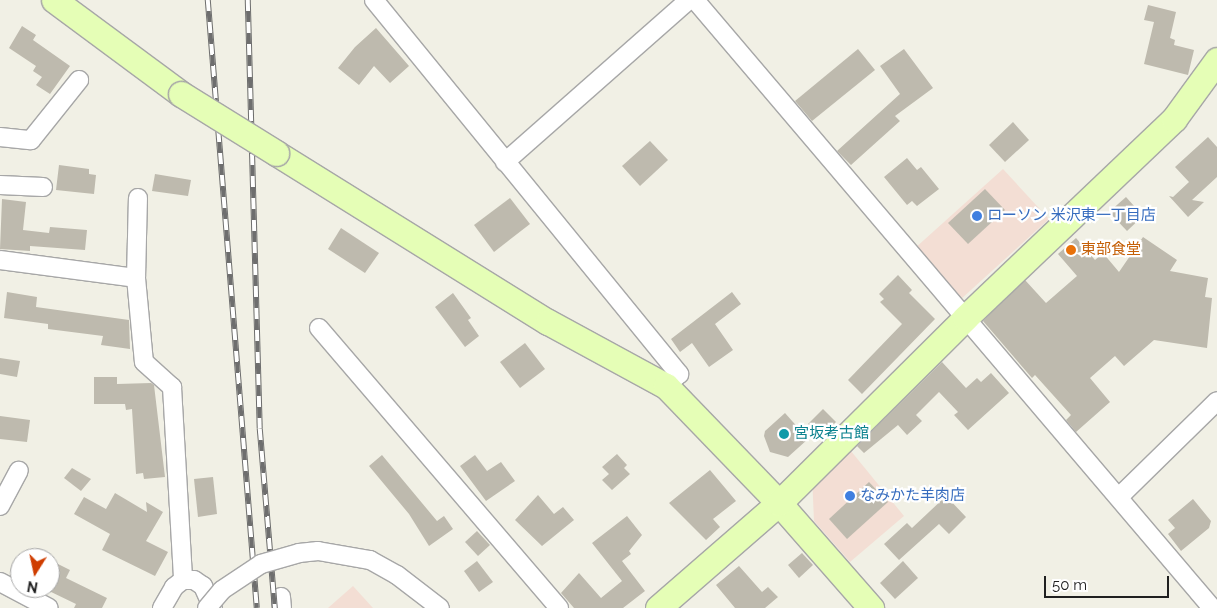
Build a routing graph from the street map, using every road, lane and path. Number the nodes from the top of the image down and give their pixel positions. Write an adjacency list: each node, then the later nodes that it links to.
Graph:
1 (54, 0): 16 (street, bridge)
2 (374, 0): 8 (street)
3 (689, 0): 8 (street)
4 (695, 0): 14 (street)
5 (1217, 60): 14 (street)
6 (78, 80): 7 (street)
7 (0, 137)
8 (505, 162): 16 (street)
9 (0, 185): 10 (street)
10 (43, 187)
11 (138, 198): 13 (street)
12 (0, 260): 13 (street)
13 (136, 278): 22 (street)
14 (965, 318): 19 (street); 20 (street)
15 (319, 328): 30 (street)
16 (666, 386): 20 (street)
17 (1217, 401): 19 (street)
18 (19, 470): 21 (street)
19 (1119, 497): 33 (street)
20 (780, 503): 31 (street); 32 (street)
21 (0, 506)
22 (183, 580): 26 (street); 28 (street)
23 (0, 582): 24 (street)
24 (31, 604): 25 (street)
25 (49, 608)
26 (162, 608)
27 (207, 608): 29 (street, bridge)
28 (213, 608)
29 (440, 608)
30 (559, 608)
31 (658, 608)
32 (871, 608)
33 (1212, 608)

